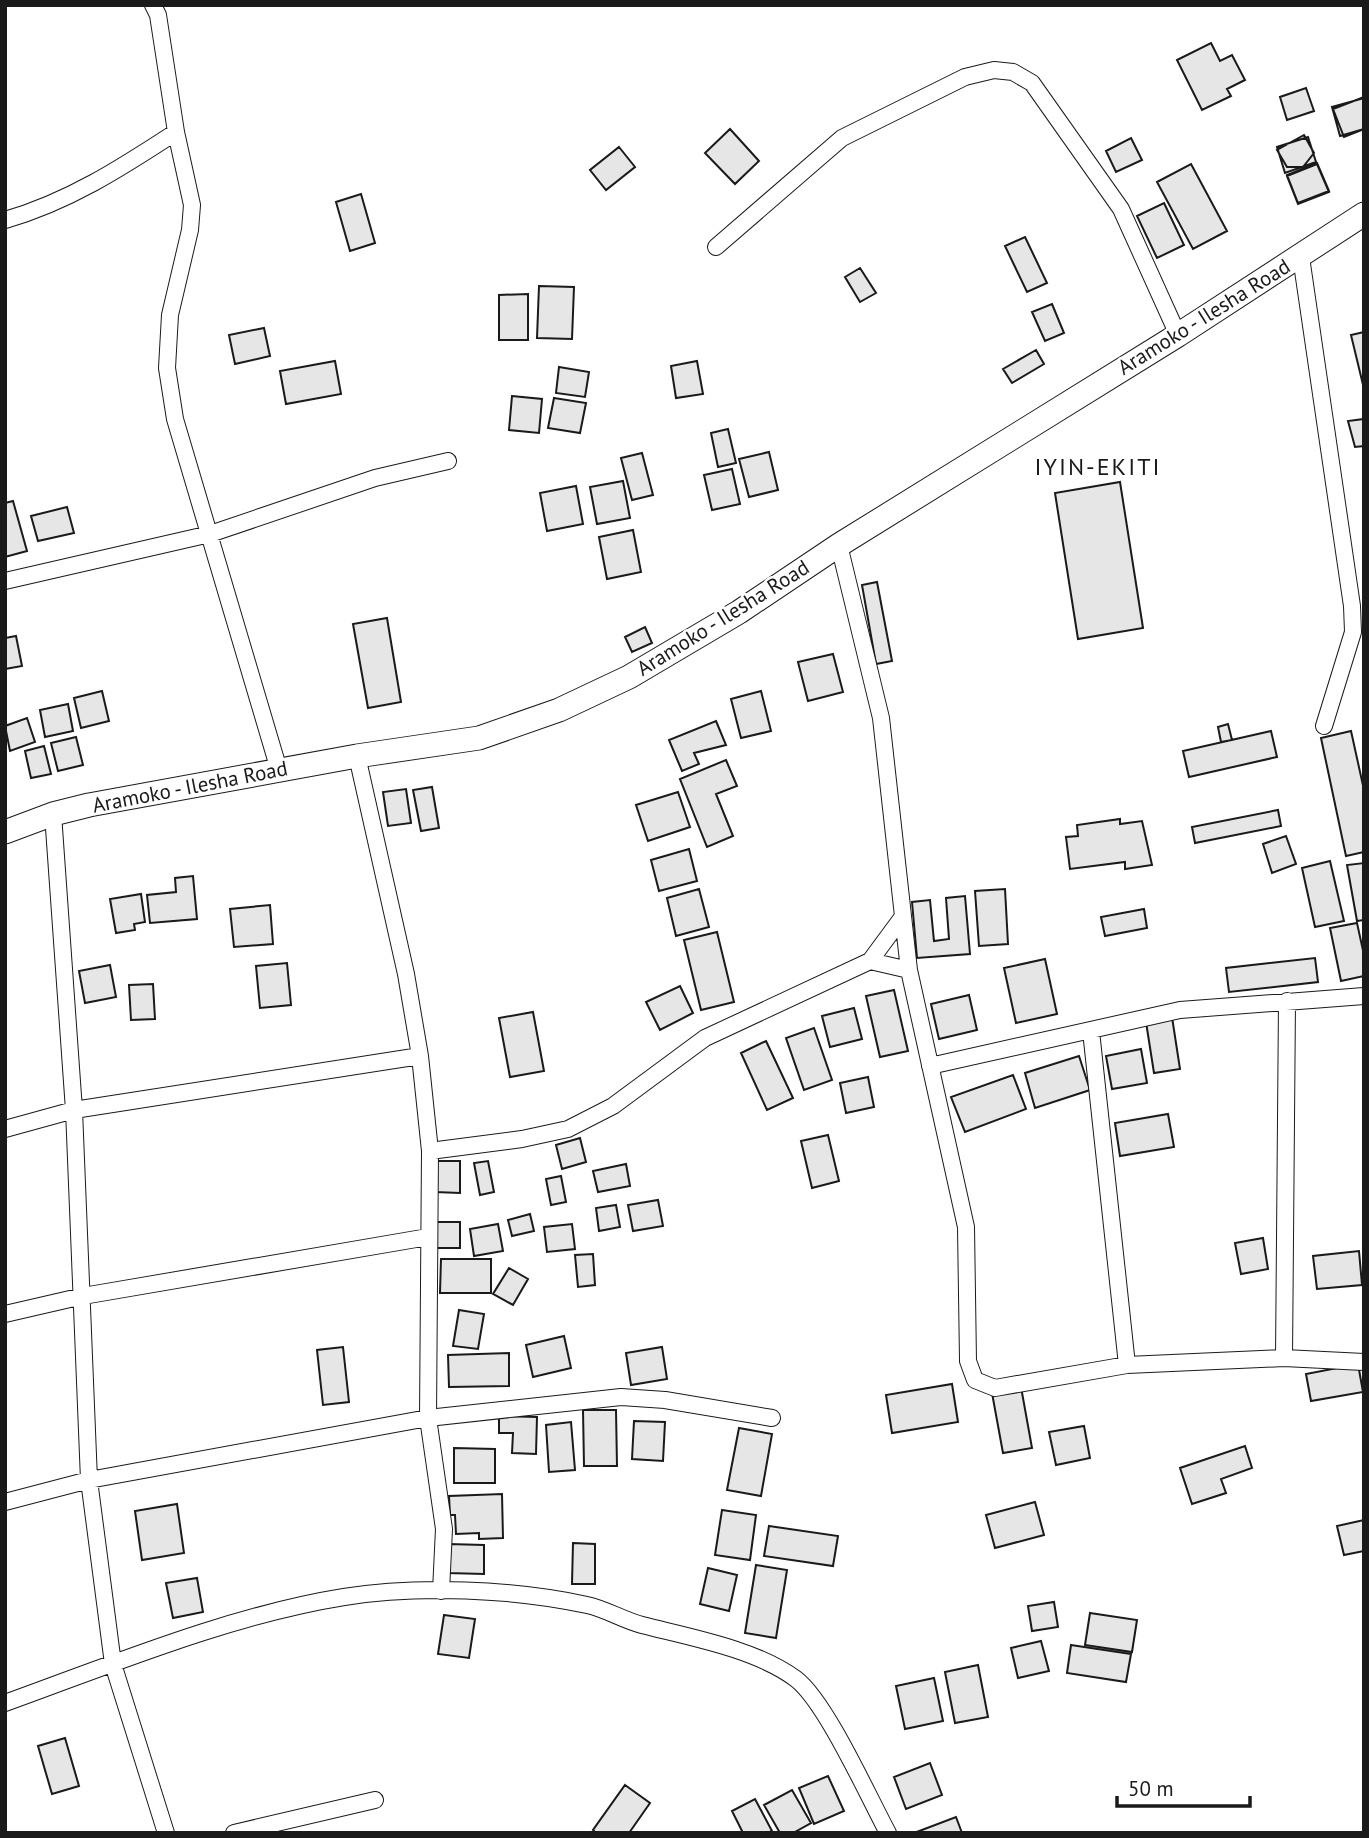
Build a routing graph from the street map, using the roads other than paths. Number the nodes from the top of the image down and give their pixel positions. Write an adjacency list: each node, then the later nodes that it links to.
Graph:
1 (153, 5): 2 (street)
2 (176, 132): 4 (street); 9 (street)
3 (1364, 214): 6 (main road, Aramoko - Ilesha Road)
4 (5, 220)
5 (716, 247): 7 (street)
6 (1301, 257): 7 (main road, Aramoko - Ilesha Road); 12 (street)
7 (1178, 335): 10 (main road, Aramoko - Ilesha Road)
8 (448, 461): 9 (street)
9 (210, 534): 11 (street); 14 (street)
10 (839, 545): 13 (main road, Aramoko - Ilesha Road); 17 (street)
11 (5, 581)
12 (1324, 726)
13 (357, 756): 14 (main road, Aramoko - Ilesha Road); 23 (street)
14 (279, 770): 15 (main road, Aramoko - Ilesha Road)
15 (53, 814): 16 (main road, Aramoko - Ilesha Road); 25 (street)
16 (5, 832)
17 (901, 919): 18 (street); 19 (street)
18 (870, 961): 19 (street); 27 (street)
19 (909, 970): 24 (street)
20 (1364, 996): 21 (street)
21 (1287, 1001): 22 (street); 31 (street)
22 (1091, 1031): 24 (street); 33 (street)
23 (420, 1056): 25 (street); 27 (street)
24 (930, 1066): 33 (street)
25 (74, 1110): 26 (street); 29 (street)
26 (5, 1129)
27 (430, 1151): 28 (street)
28 (428, 1237): 29 (street); 34 (street)
29 (83, 1296): 30 (street); 36 (street)
30 (5, 1314)
31 (1284, 1359): 32 (street); 33 (street)
32 (1364, 1362)
33 (1127, 1365)
34 (428, 1418): 35 (street); 36 (street); 38 (street)
35 (772, 1418)
36 (89, 1480): 37 (street); 39 (street)
37 (5, 1502)
38 (441, 1591): 39 (street); 44 (street)
39 (113, 1664): 40 (street); 42 (street)
40 (5, 1703)
41 (375, 1800): 43 (street)
42 (166, 1833)
43 (234, 1833)
44 (888, 1833)

